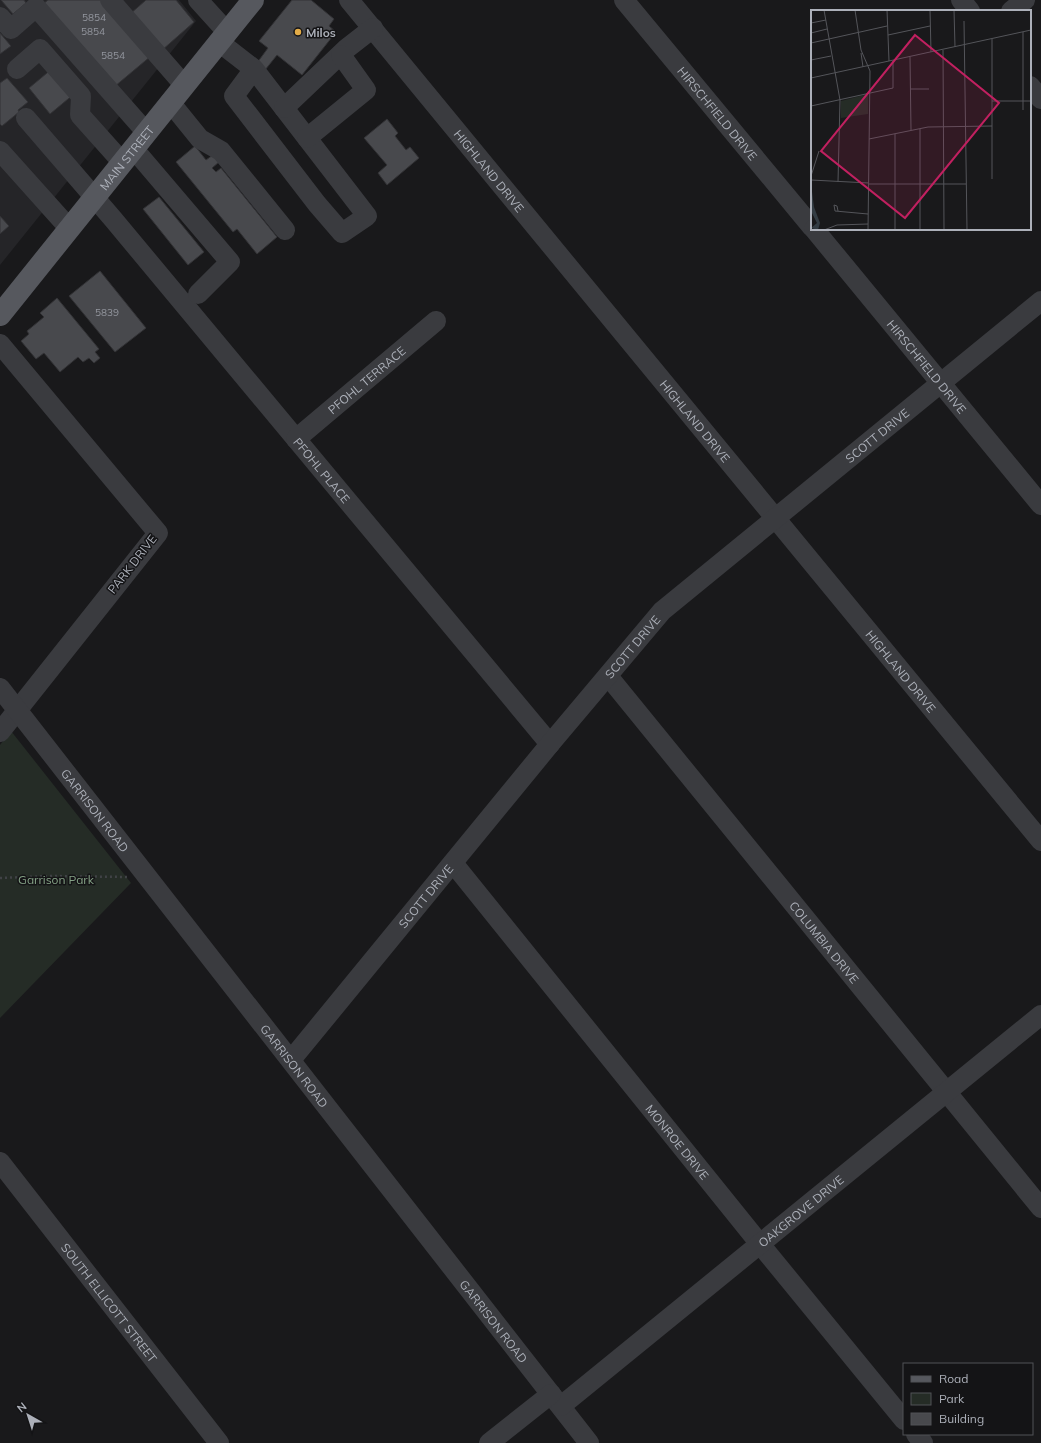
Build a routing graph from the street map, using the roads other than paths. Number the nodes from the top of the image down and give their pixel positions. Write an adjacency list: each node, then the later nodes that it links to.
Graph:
1 (110, 0): 17 (street)
2 (198, 0): 13 (street)
3 (253, 0): 13 (main road, MAIN STREET)
4 (349, 0): 12 (street, HIGHLAND DRIVE)
5 (624, 0): 27 (street, HIRSCHFIELD DRIVE)
6 (961, 0): 9 (street)
7 (1025, 0): 10 (street)
8 (37, 4): 11 (street); 24 (street)
9 (969, 10)
10 (1012, 10)
11 (0, 17)
12 (373, 28): 14 (street); 39 (street, HIGHLAND DRIVE)
13 (223, 37): 16 (street); 17 (main road, MAIN STREET)
14 (341, 54): 21 (street); 23 (street)
15 (17, 69): 24 (street)
16 (254, 69): 21 (street); 23 (street)
17 (184, 85): 20 (main road, MAIN STREET)
18 (1031, 87): 19 (street)
19 (1041, 99)
20 (170, 102): 24 (main road, MAIN STREET); 29 (street)
21 (284, 108): 23 (street)
22 (26, 118): 26 (street, PFOHL PLACE)
23 (307, 138)
24 (134, 148): 26 (main road, MAIN STREET); 31 (street)
25 (0, 151): 28 (street)
26 (94, 196): 28 (main road, MAIN STREET); 37 (street, PFOHL PLACE)
27 (811, 226)
28 (69, 228): 33 (main road, MAIN STREET)
29 (285, 230)
30 (815, 230): 36 (street, HIRSCHFIELD DRIVE)
31 (198, 294)
32 (1041, 301): 36 (street, SCOTT DRIVE)
33 (0, 315)
34 (436, 321): 37 (street, PFOHL TERRACE)
35 (0, 344): 42 (street, PARK DRIVE)
36 (942, 383): 38 (street, HIRSCHFIELD DRIVE); 39 (street, SCOTT DRIVE)
37 (296, 439): 44 (street, PFOHL PLACE)
38 (1041, 505)
39 (776, 518): 40 (street, SCOTT DRIVE); 45 (street, HIGHLAND DRIVE)
40 (608, 676): 44 (street, SCOTT DRIVE); 49 (street, COLUMBIA DRIVE)
41 (0, 688): 42 (street, GARRISON ROAD)
42 (17, 710): 43 (street, PARK DRIVE); 48 (street, GARRISON ROAD)
43 (0, 732)
44 (550, 744): 46 (street, SCOTT DRIVE)
45 (1041, 841)
46 (453, 863): 48 (street, SCOTT DRIVE); 52 (street, MONROE DRIVE)
47 (1041, 1015): 49 (street, OAKGROVE DRIVE)
48 (291, 1060): 53 (street, GARRISON ROAD)
49 (946, 1092): 51 (street, COLUMBIA DRIVE); 52 (street, OAKGROVE DRIVE)
50 (0, 1162): 56 (street, SOUTH ELLICOTT STREET)
51 (1041, 1208)
52 (760, 1244): 53 (street, OAKGROVE DRIVE); 54 (street, MONROE DRIVE)
53 (556, 1400): 57 (street, OAKGROVE DRIVE); 58 (street, GARRISON ROAD)
54 (903, 1419)
55 (917, 1435): 59 (street)
56 (219, 1443)
57 (489, 1443)
58 (589, 1443)
59 (923, 1443)

